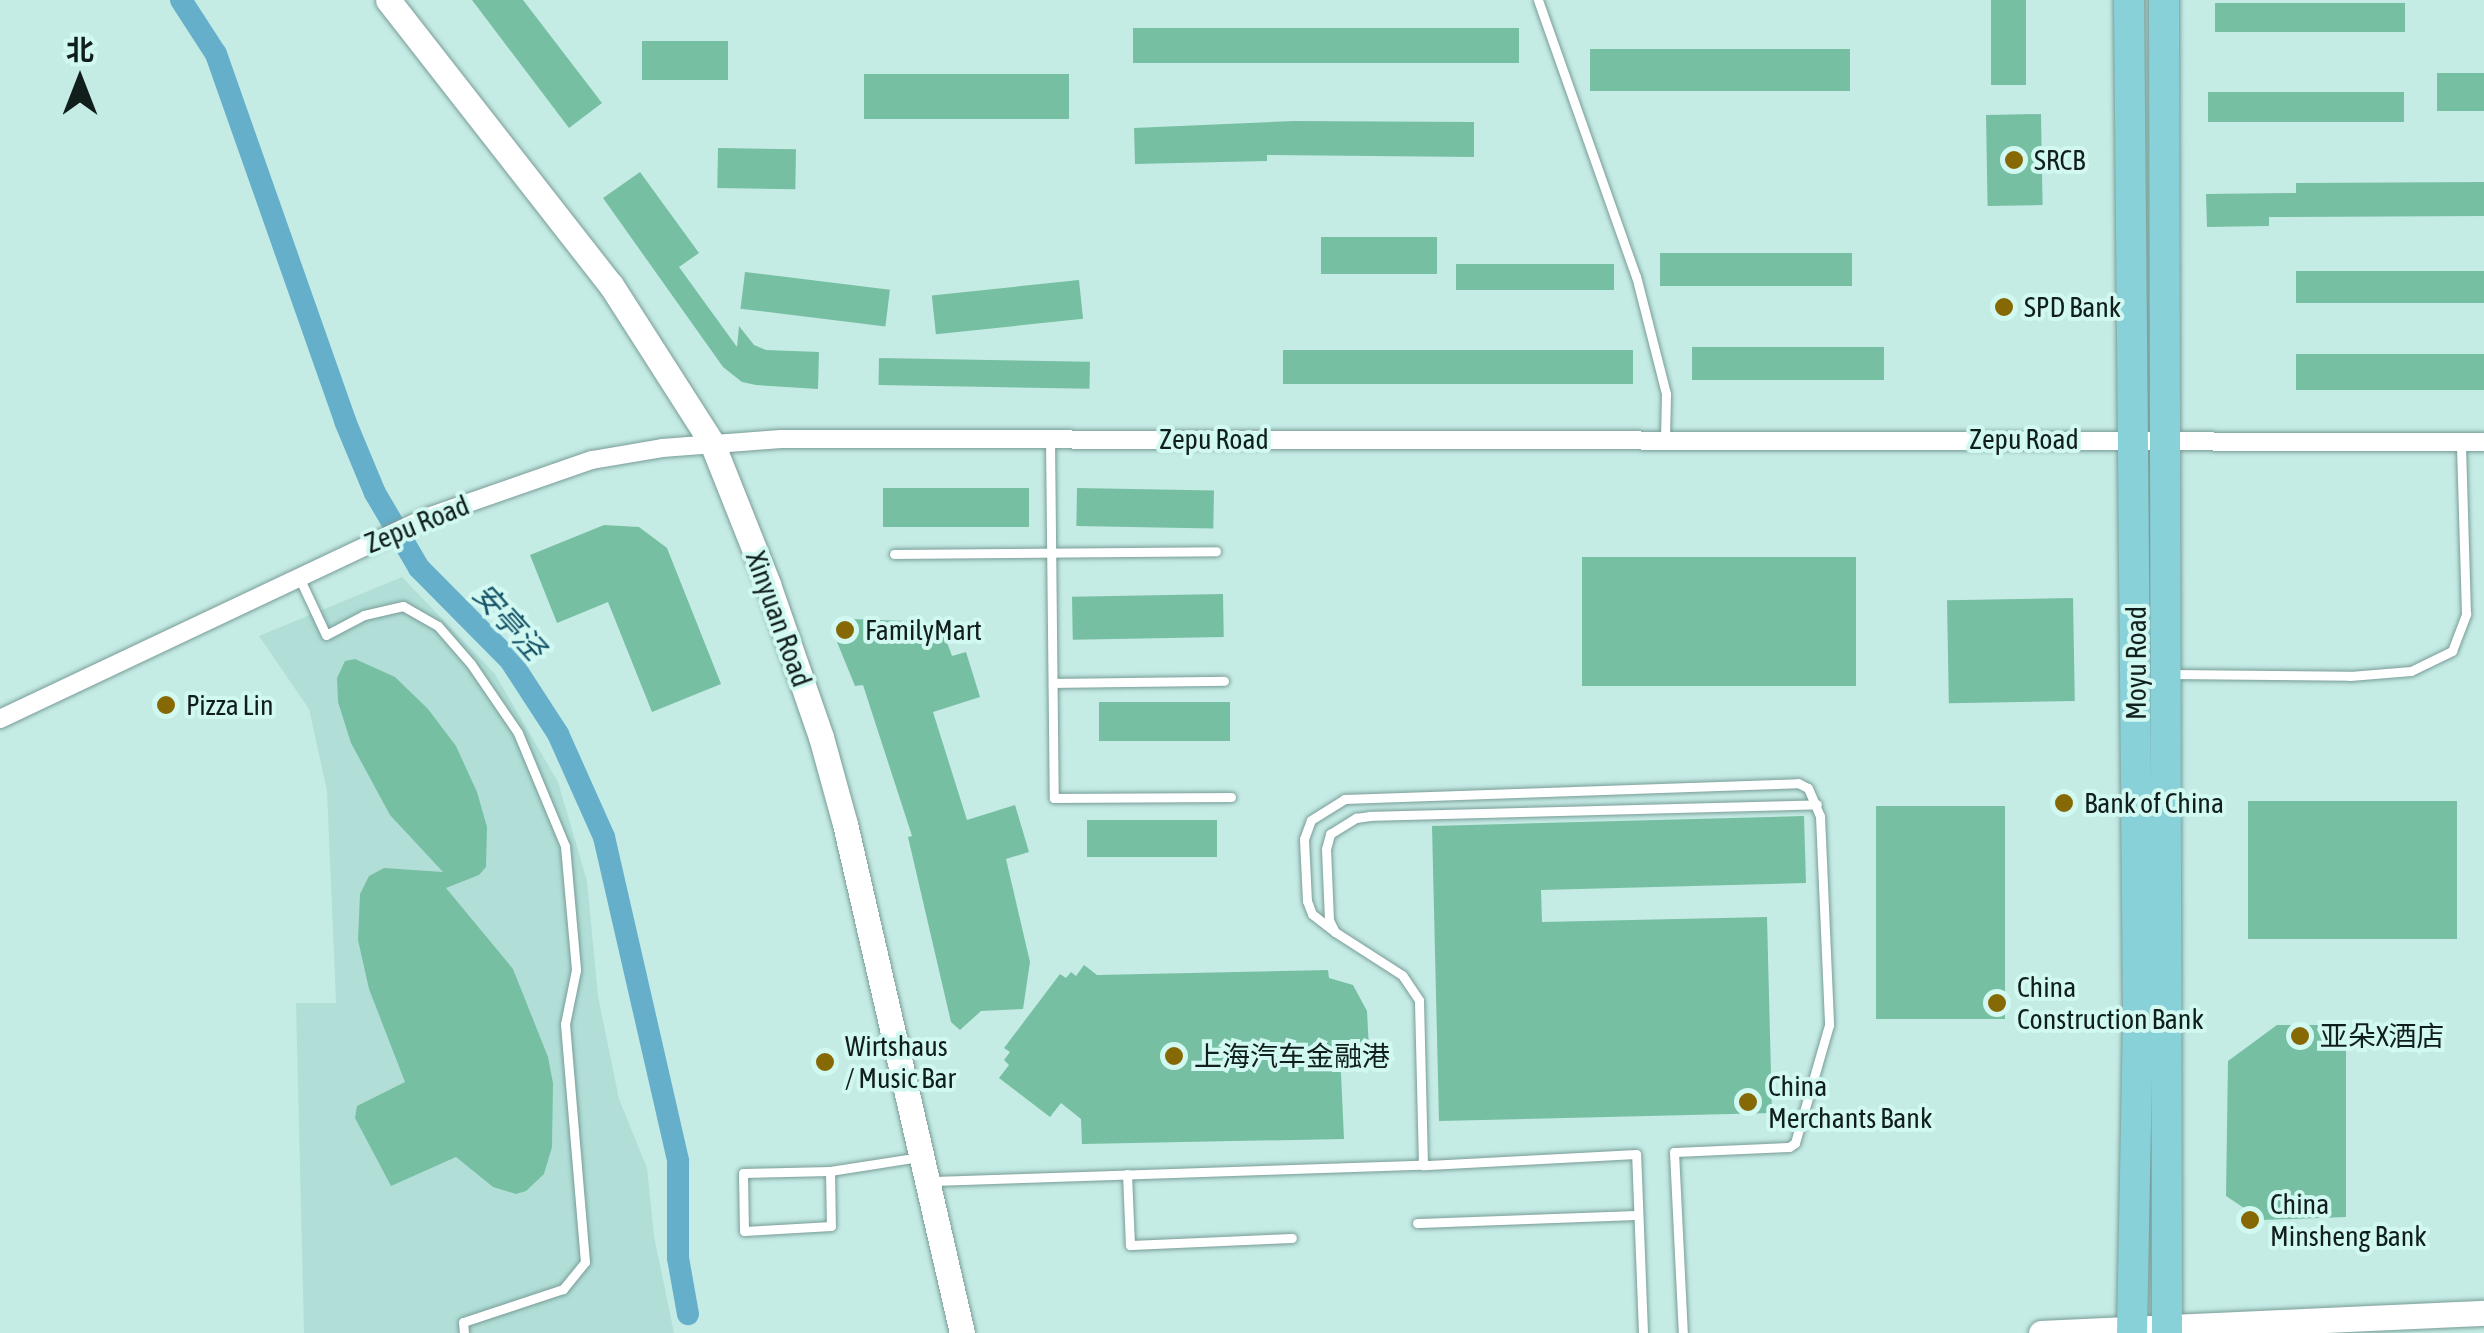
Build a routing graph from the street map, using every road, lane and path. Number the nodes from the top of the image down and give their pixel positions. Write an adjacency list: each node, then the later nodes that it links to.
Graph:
1 (388, 0): 11 (street, Xinyuan Road)
2 (1538, 0): 7 (lane)
3 (2130, 0): 5 (main road, Moyu Road)
4 (2164, 0): 8 (main road, Moyu Road)
5 (2136, 439): 7 (street, Zepu Road); 8 (street, Zepu Road); 31 (main road, Moyu Road)
6 (1050, 440): 7 (street, Zepu Road); 11 (street, Zepu Road); 13 (lane)
7 (1665, 440)
8 (2168, 440): 9 (street, Zepu Road); 16 (main road, Moyu Road)
9 (2461, 442): 10 (street, Zepu Road); 16 (lane)
10 (2484, 442)
11 (712, 443): 15 (street, Zepu Road); 24 (street, Xinyuan Road)
12 (1216, 551): 13 (lane)
13 (1052, 553): 14 (lane); 18 (lane)
14 (894, 554)
15 (298, 576): 19 (street, Zepu Road); 33 (lane)
16 (2167, 674): 32 (main road, Moyu Road)
17 (1224, 681): 18 (lane)
18 (1052, 683): 20 (lane)
19 (0, 719)
20 (1231, 796)
21 (1816, 804): 22 (lane); 22 (lane); 36 (lane)
22 (1335, 932): 23 (lane)
23 (1423, 1165): 26 (lane); 27 (lane)
24 (925, 1169): 25 (lane); 26 (lane); 34 (street, Xinyuan Road)
25 (830, 1171): 25 (lane)
26 (1127, 1174): 29 (lane)
27 (1638, 1215): 28 (lane); 35 (lane)
28 (1417, 1223)
29 (1292, 1238)
30 (2484, 1313): 32 (street)
31 (2132, 1330): 32 (street); 37 (street)
32 (2167, 1330)
33 (464, 1333)
34 (962, 1333)
35 (1642, 1333)
36 (1682, 1333)
37 (2040, 1333)

